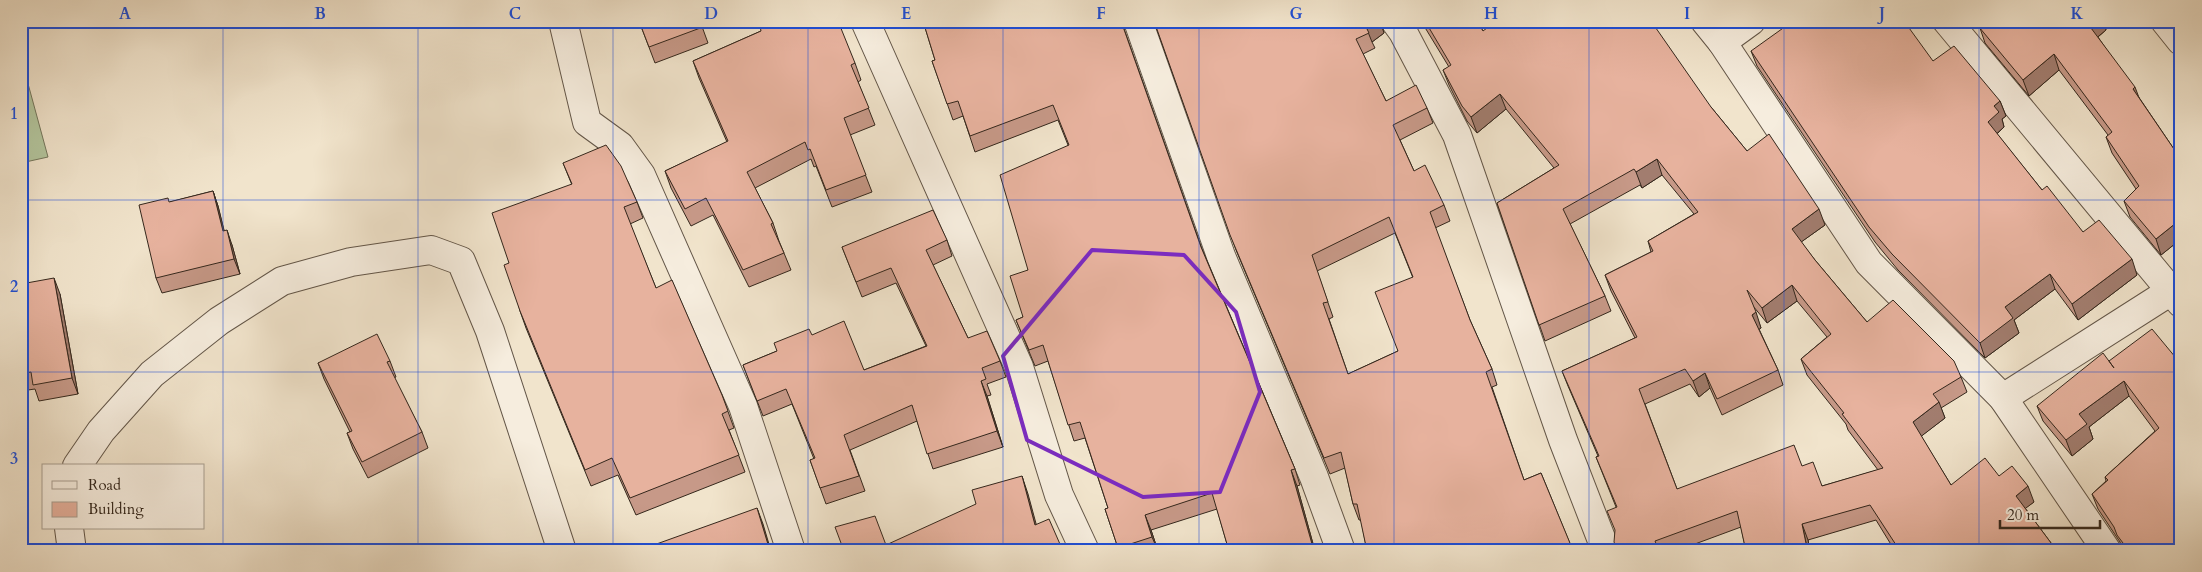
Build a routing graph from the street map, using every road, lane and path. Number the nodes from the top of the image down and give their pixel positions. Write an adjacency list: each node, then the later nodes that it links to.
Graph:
1 (563, 21): 16 (street)
2 (865, 21): 17 (street)
3 (1138, 21): 18 (street)
4 (1395, 21): 19 (street)
5 (1751, 21): 8 (street)
6 (1946, 21): 10 (street)
7 (2165, 21): 9 (street)
8 (1714, 32): 11 (street)
9 (2181, 41)
10 (2176, 297): 11 (street)
11 (2003, 398): 20 (street)
12 (78, 464): 15 (street)
13 (69, 530): 14 (street)
14 (72, 551)
15 (562, 551)
16 (791, 551)
17 (1085, 551)
18 (1341, 551)
19 (1606, 551)
20 (2107, 551)

